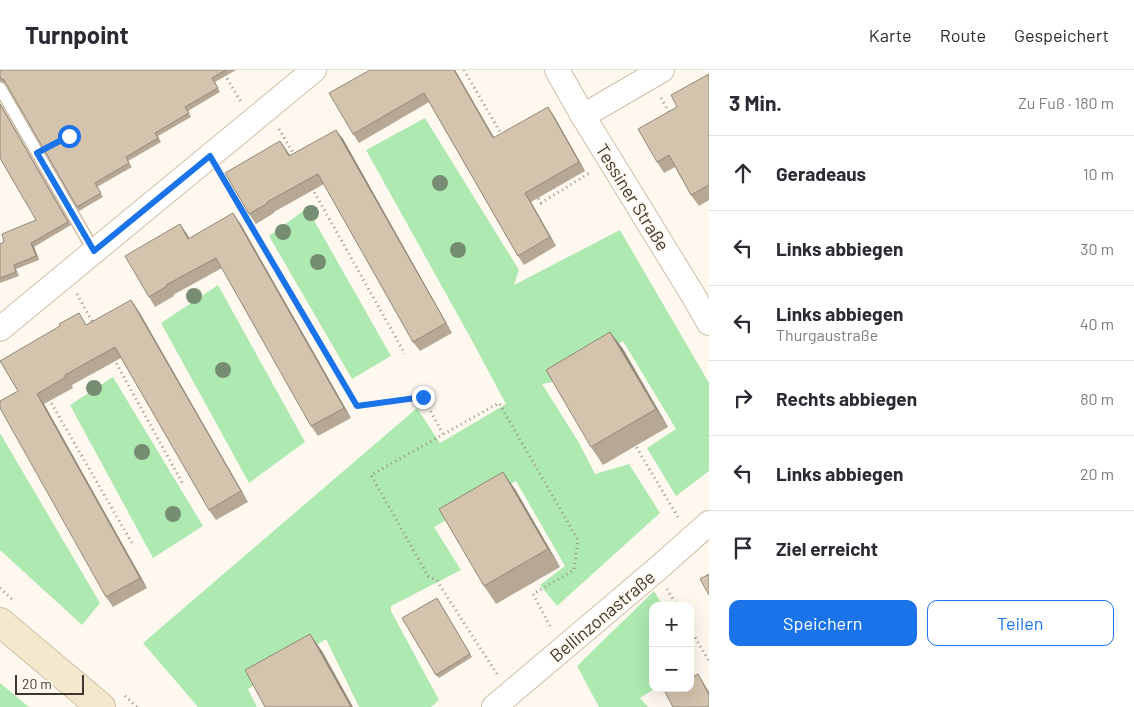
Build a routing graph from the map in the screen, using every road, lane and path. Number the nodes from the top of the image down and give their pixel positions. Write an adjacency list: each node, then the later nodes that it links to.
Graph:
1 (222, 70): 7 (path)
2 (314, 70): 7 (street)
3 (464, 70): 10 (path)
4 (557, 70): 8 (street, Tessiner Straße)
5 (656, 74): 8 (street); 9 (path)
6 (0, 88): 16 (lane)
7 (260, 115): 11 (street); 12 (path)
8 (583, 116): 13 (street, Tessiner Straße)
9 (671, 116)
10 (508, 145)
11 (210, 156): 16 (street); 24 (path)
12 (296, 159)
13 (611, 160): 15 (path); 18 (street, Tessiner Straße)
14 (310, 185): 21 (path)
15 (531, 186)
16 (94, 251): 17 (street)
17 (66, 274): 19 (path); 20 (street)
18 (709, 323)
19 (94, 325)
20 (0, 328)
21 (405, 354)
22 (113, 358): 26 (path)
23 (44, 392): 29 (path)
24 (443, 434): 32 (path); 34 (path)
25 (634, 442): 28 (path)
26 (184, 486)
27 (709, 523): 28 (street, Bellinzonastraße)
28 (690, 539): 32 (street, Bellinzonastraße)
29 (132, 544)
30 (0, 622): 35 (street)
31 (694, 636): 33 (path)
32 (563, 649): 34 (street, Bellinzonastraße)
33 (709, 661)
34 (502, 700)
35 (101, 707)

